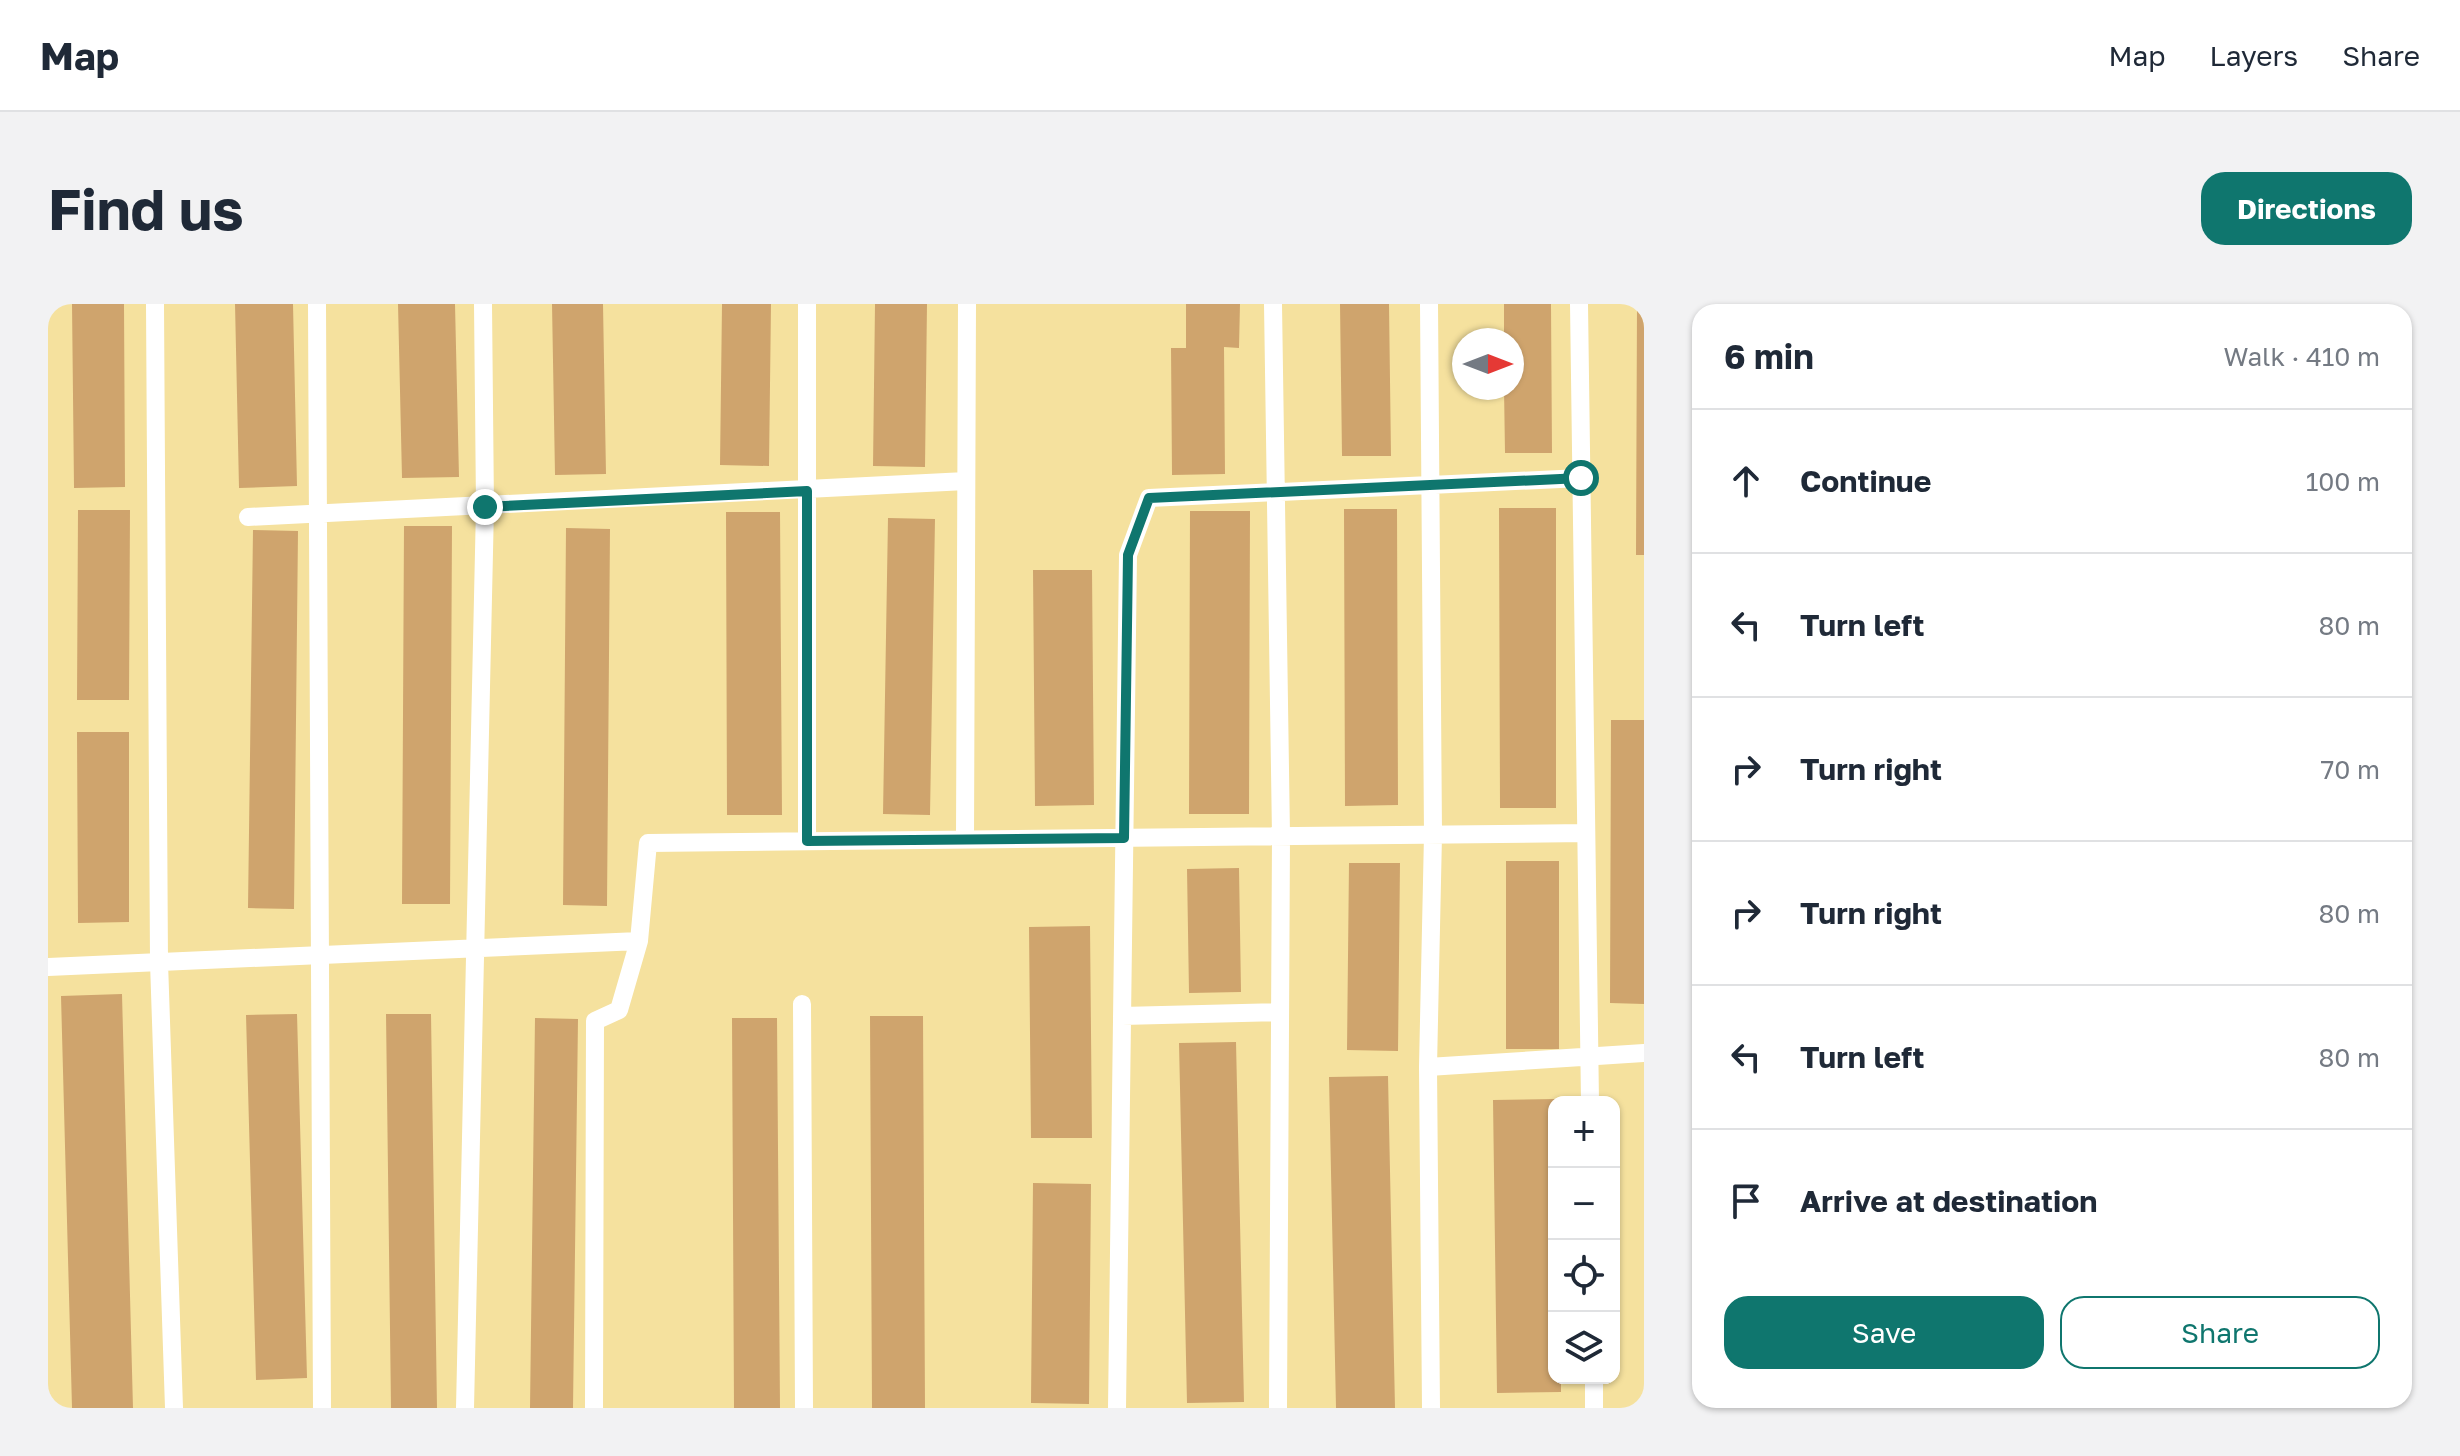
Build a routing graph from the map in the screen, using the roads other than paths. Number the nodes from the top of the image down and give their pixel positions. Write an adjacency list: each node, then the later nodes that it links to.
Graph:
1 (155, 304): 26 (lane)
2 (317, 304): 15 (lane)
3 (483, 304): 14 (lane)
4 (807, 304): 12 (lane)
5 (967, 304): 10 (lane)
6 (1273, 304): 13 (lane)
7 (1429, 304): 11 (lane)
8 (1579, 304): 9 (lane)
9 (1581, 478): 11 (lane); 17 (lane)
10 (966, 481): 12 (lane); 21 (lane)
11 (1430, 485): 13 (lane); 18 (lane)
12 (807, 491): 14 (lane); 22 (lane)
13 (1276, 491): 19 (lane); 20 (lane)
14 (485, 507): 15 (lane); 24 (lane)
15 (317, 514): 16 (lane); 25 (lane)
16 (248, 517)
17 (1586, 833): 18 (lane); 32 (lane)
18 (1433, 835): 19 (lane); 33 (lane)
19 (1281, 836): 20 (lane); 29 (lane)
20 (1124, 838): 21 (lane); 30 (lane)
21 (965, 839): 22 (lane)
22 (807, 841): 23 (lane)
23 (639, 941): 24 (lane); 39 (lane)
24 (476, 948): 25 (lane); 38 (lane)
25 (320, 956): 26 (lane); 37 (lane)
26 (159, 962): 27 (lane); 36 (lane)
27 (48, 967)
28 (802, 1004): 40 (lane)
29 (1280, 1012): 30 (lane); 42 (lane)
30 (1122, 1016): 41 (lane)
31 (1644, 1053): 32 (lane)
32 (1589, 1058): 33 (lane); 34 (lane)
33 (1428, 1067): 43 (lane)
34 (1590, 1096)
35 (1594, 1384): 44 (lane)
36 (174, 1408)
37 (322, 1408)
38 (465, 1408)
39 (594, 1408)
40 (804, 1408)
41 (1117, 1408)
42 (1278, 1408)
43 (1431, 1408)
44 (1594, 1408)

